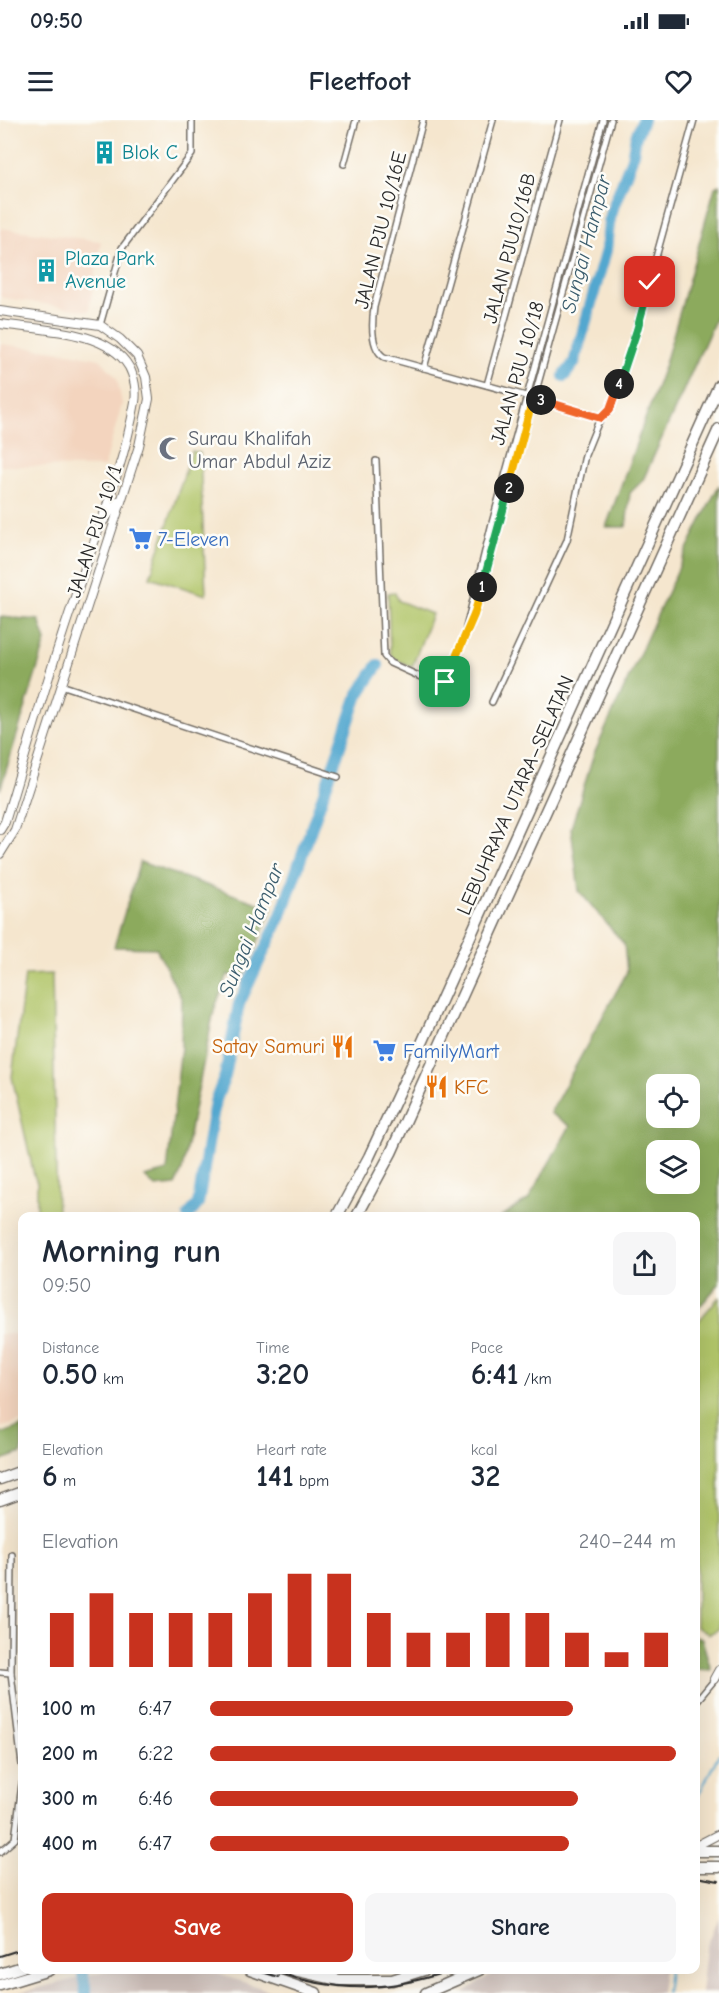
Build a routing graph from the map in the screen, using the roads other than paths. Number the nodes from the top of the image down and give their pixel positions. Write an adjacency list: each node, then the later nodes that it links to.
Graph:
1 (192, 120): 12 (street)
2 (356, 120): 9 (street)
3 (423, 120): 13 (street, JALAN PJU 10/16E)
4 (493, 120): 13 (street)
5 (560, 120): 14 (street, JALAN PJU10/16B)
6 (603, 120): 16 (street, JALAN PJU 10/18)
7 (611, 120): 16 (street, JALAN PJU 10/18)
8 (694, 120): 17 (street)
9 (344, 164)
10 (0, 311): 12 (street, JALAN PJU 10/1)
11 (0, 324): 21 (street, JALAN PJU 10/1)
12 (100, 325): 20 (street, JALAN PJU 10/1)
13 (424, 368): 14 (street)
14 (488, 385): 16 (street)
15 (719, 385): 29 (highway, LEBUHRAYA UTARA–SELATAN)
16 (530, 397): 17 (street); 19 (street, JALAN PJU 10/18)
17 (601, 418): 23 (street)
18 (719, 429): 30 (highway, LEBUHRAYA UTARA–SELATAN)
19 (376, 461)
20 (123, 495): 21 (street); 22 (street, JALAN PJU 10/1)
21 (98, 527): 24 (street, JALAN PJU 10/1)
22 (61, 685): 25 (street, JALAN PJU 10/1); 26 (street)
23 (492, 702)
24 (33, 732): 25 (street); 27 (street, JALAN PJU 10/1)
25 (34, 768): 28 (street, JALAN PJU 10/1)
26 (338, 777)
27 (0, 830)
28 (0, 854)
29 (339, 1212)
30 (359, 1212)
31 (18, 1473): 32 (highway)
32 (0, 1479)
33 (18, 1493): 34 (highway)
34 (0, 1500)
35 (12, 1555): 38 (street)
36 (719, 1670): 39 (street)
37 (0, 1672): 38 (street)
38 (11, 1673): 41 (street)
39 (716, 1678): 40 (street)
40 (700, 1697)
41 (18, 1732)
42 (18, 1816): 47 (street)
43 (719, 1834): 44 (street)
44 (700, 1846)
45 (700, 1849): 46 (highway)
46 (719, 1851)
47 (0, 1852)
48 (700, 1867): 49 (highway)
49 (719, 1867)
50 (18, 1968): 51 (highway)
51 (0, 1974)
52 (35, 1974): 57 (highway)
53 (260, 1974): 58 (highway)
54 (312, 1974): 55 (highway)
55 (411, 1974)
56 (470, 1974): 60 (highway)
57 (0, 1984)
58 (305, 1992): 59 (highway)
59 (316, 1993)
60 (426, 1993)

